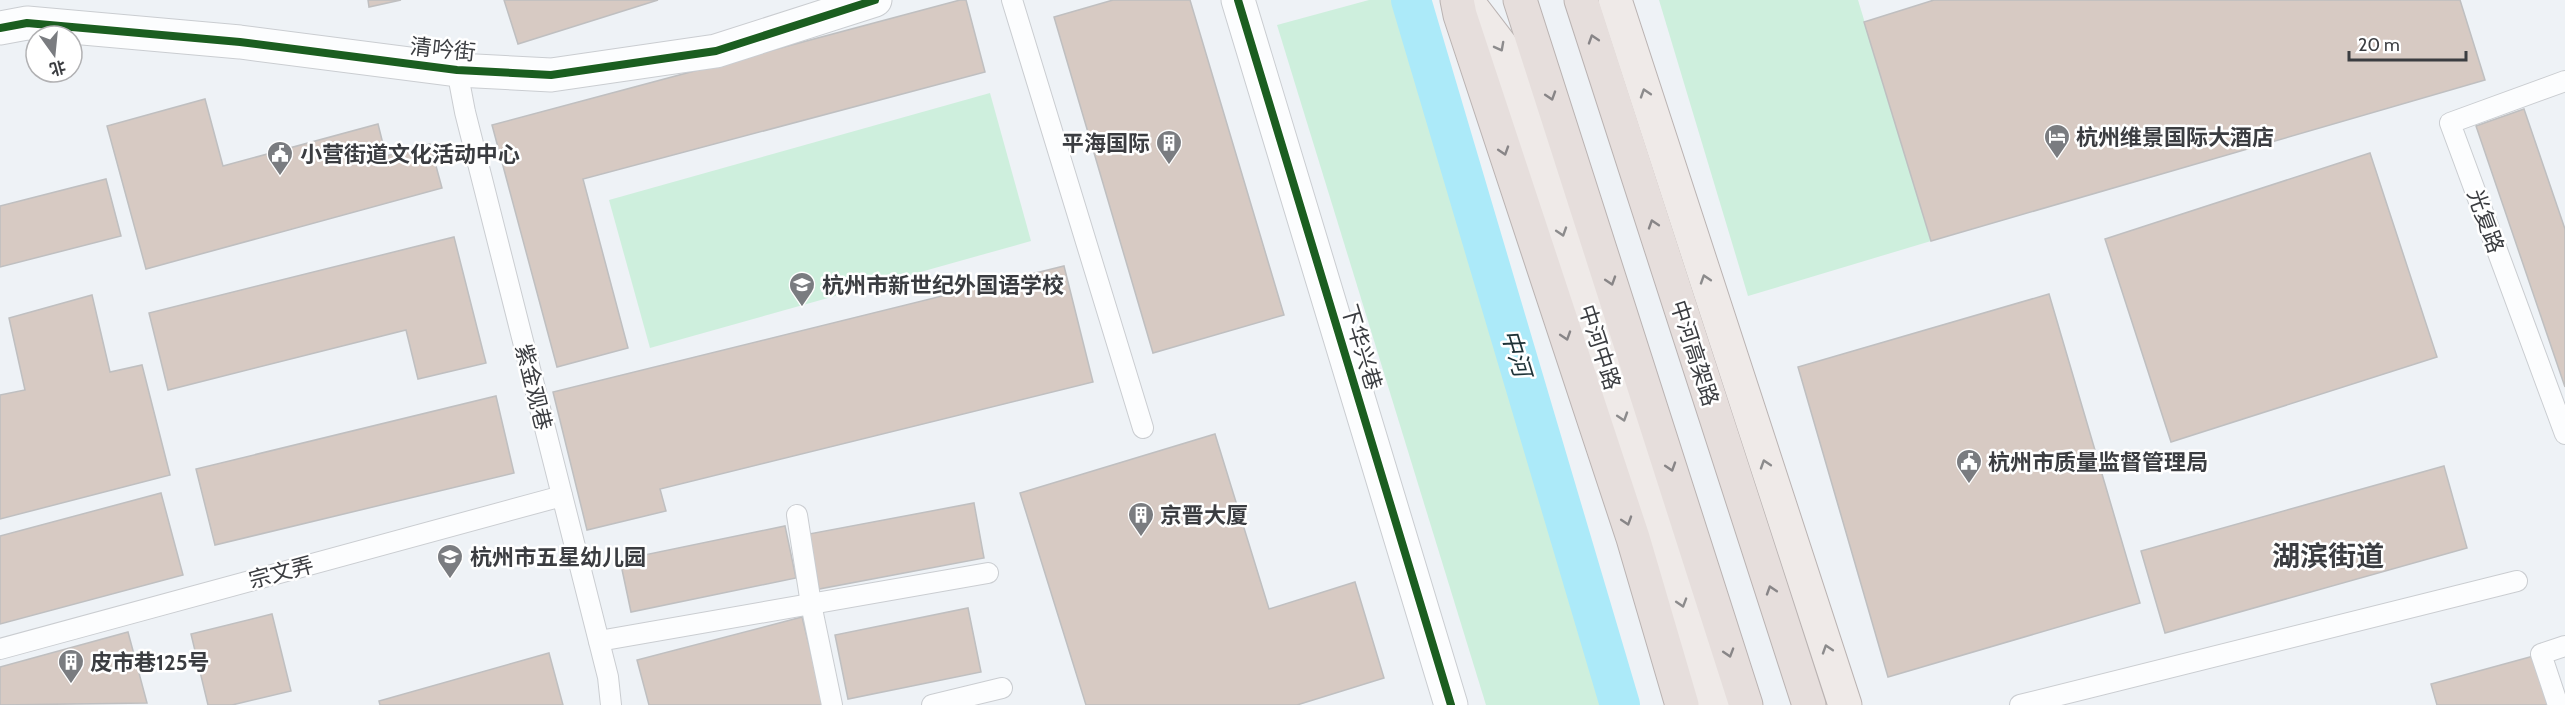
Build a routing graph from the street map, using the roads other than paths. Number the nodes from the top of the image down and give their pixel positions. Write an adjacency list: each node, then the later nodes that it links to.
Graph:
1 (875, 0): 10 (street, 清吟街)
2 (1012, 0): 12 (lane)
3 (1238, 0): 26 (street, 下华兴巷)
4 (1457, 0): 27 (highway, one-way to 27)
5 (1466, 0): 28 (main road, 中河中路, one-way to 28)
6 (1520, 0): 29 (highway, one-way to 29)
7 (1581, 0): 30 (highway, 中河高架路, one-way to 7)
8 (1615, 0): 31 (main road, one-way to 8)
9 (0, 28): 10 (street, 清吟街)
10 (457, 70): 14 (lane, 紫金观巷)
11 (2565, 81): 13 (lane, 光复路)
12 (1143, 428)
13 (2565, 434)
14 (562, 496): 19 (lane, 紫金观巷); 21 (lane, 宗文弄)
15 (797, 515): 18 (lane)
16 (988, 573): 18 (lane)
17 (2517, 581): 32 (lane)
18 (811, 604): 19 (lane); 24 (lane)
19 (599, 641): 23 (lane, 紫金观巷)
20 (2565, 646): 33 (lane)
21 (0, 649)
22 (1002, 688): 25 (lane)
23 (611, 705)
24 (832, 705)
25 (932, 705)
26 (1451, 705)
27 (1682, 705)
28 (1713, 705)
29 (1746, 705)
30 (1809, 705)
31 (1845, 705)
32 (2020, 705)
33 (2558, 705)

